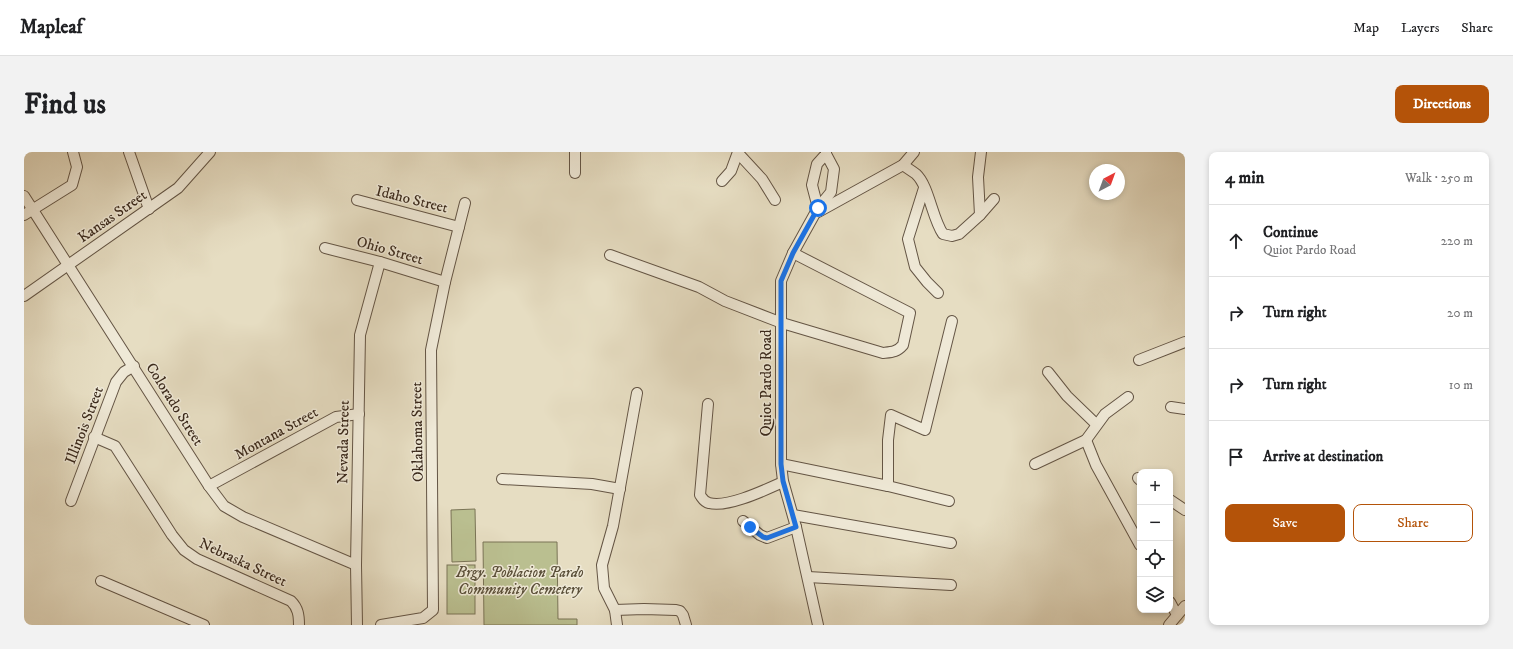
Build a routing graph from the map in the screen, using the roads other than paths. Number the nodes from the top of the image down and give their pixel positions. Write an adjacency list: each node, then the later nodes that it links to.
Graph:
1 (73, 152): 18 (street)
2 (129, 152): 19 (street)
3 (210, 152): 19 (street, Kansas Street)
4 (574, 152): 10 (street)
5 (738, 152): 11 (street); 16 (street)
6 (914, 152): 9 (street)
7 (981, 152): 22 (street)
8 (826, 153): 20 (street); 20 (street, Quiot Pardo Road)
9 (903, 165): 12 (street); 20 (street)
10 (575, 173)
11 (722, 181)
12 (924, 188): 22 (street); 30 (street)
13 (24, 196): 18 (street, Colorado Street)
14 (994, 199): 22 (street)
15 (357, 200): 23 (street, Idaho Street)
16 (775, 200)
17 (465, 203): 23 (street, Oklahoma Street)
18 (33, 209): 21 (street); 28 (street, Colorado Street)
19 (149, 209): 28 (street, Kansas Street)
20 (818, 210): 25 (street, Quiot Pardo Road)
21 (24, 215)
22 (980, 215)
23 (459, 227): 29 (street, Oklahoma Street)
24 (325, 248): 27 (street, Ohio Street)
25 (793, 253): 33 (street, Quiot Pardo Road); 33 (street)
26 (610, 255): 33 (street)
27 (380, 262): 29 (street, Ohio Street); 43 (street, Nevada Street)
28 (69, 265): 31 (street, Kansas Street); 36 (street, Colorado Street)
29 (446, 282): 74 (street, Oklahoma Street)
30 (938, 293)
31 (24, 296)
32 (952, 321): 52 (street)
33 (782, 323): 47 (street, Quiot Pardo Road)
34 (1185, 342): 35 (street)
35 (1139, 360)
36 (134, 366): 45 (street, Illinois Street); 51 (street, Colorado Street)
37 (1048, 372): 44 (street)
38 (637, 394): 53 (street)
39 (1128, 397): 44 (street)
40 (708, 404): 50 (street)
41 (1171, 407): 42 (street)
42 (1185, 409)
43 (359, 414): 51 (street, Montana Street); 63 (street, Nevada Street)
44 (1096, 424): 46 (street)
45 (94, 437): 54 (street, Illinois Street); 72 (street, Nebraska Street)
46 (1086, 440): 48 (street); 61 (street)
47 (781, 464): 50 (street, Quiot Pardo Road); 52 (street)
48 (1035, 464)
49 (502, 479): 53 (street)
50 (783, 482): 58 (street, Quiot Pardo Road)
51 (209, 486): 63 (street, Colorado Street)
52 (888, 486): 55 (street)
53 (620, 489): 69 (street)
54 (71, 501)
55 (949, 501)
56 (1173, 502): 57 (street)
57 (1185, 510)
58 (793, 515): 60 (street, Quiot Pardo Road); 62 (street)
59 (743, 521): 60 (street)
60 (796, 527): 64 (street, Quiot Pardo Road)
61 (1137, 541)
62 (951, 543)
63 (356, 565): 73 (street, Nevada Street)
64 (808, 577): 66 (street); 77 (street, Quiot Pardo Road)
65 (101, 581): 71 (street)
66 (951, 585)
67 (1185, 606): 70 (street)
68 (1173, 608): 70 (street)
69 (615, 610): 75 (street); 76 (street)
70 (1177, 616): 78 (street)
71 (204, 625)
72 (299, 625)
73 (357, 625)
74 (381, 625)
75 (617, 625)
76 (686, 625)
77 (818, 625)
78 (1169, 625)

